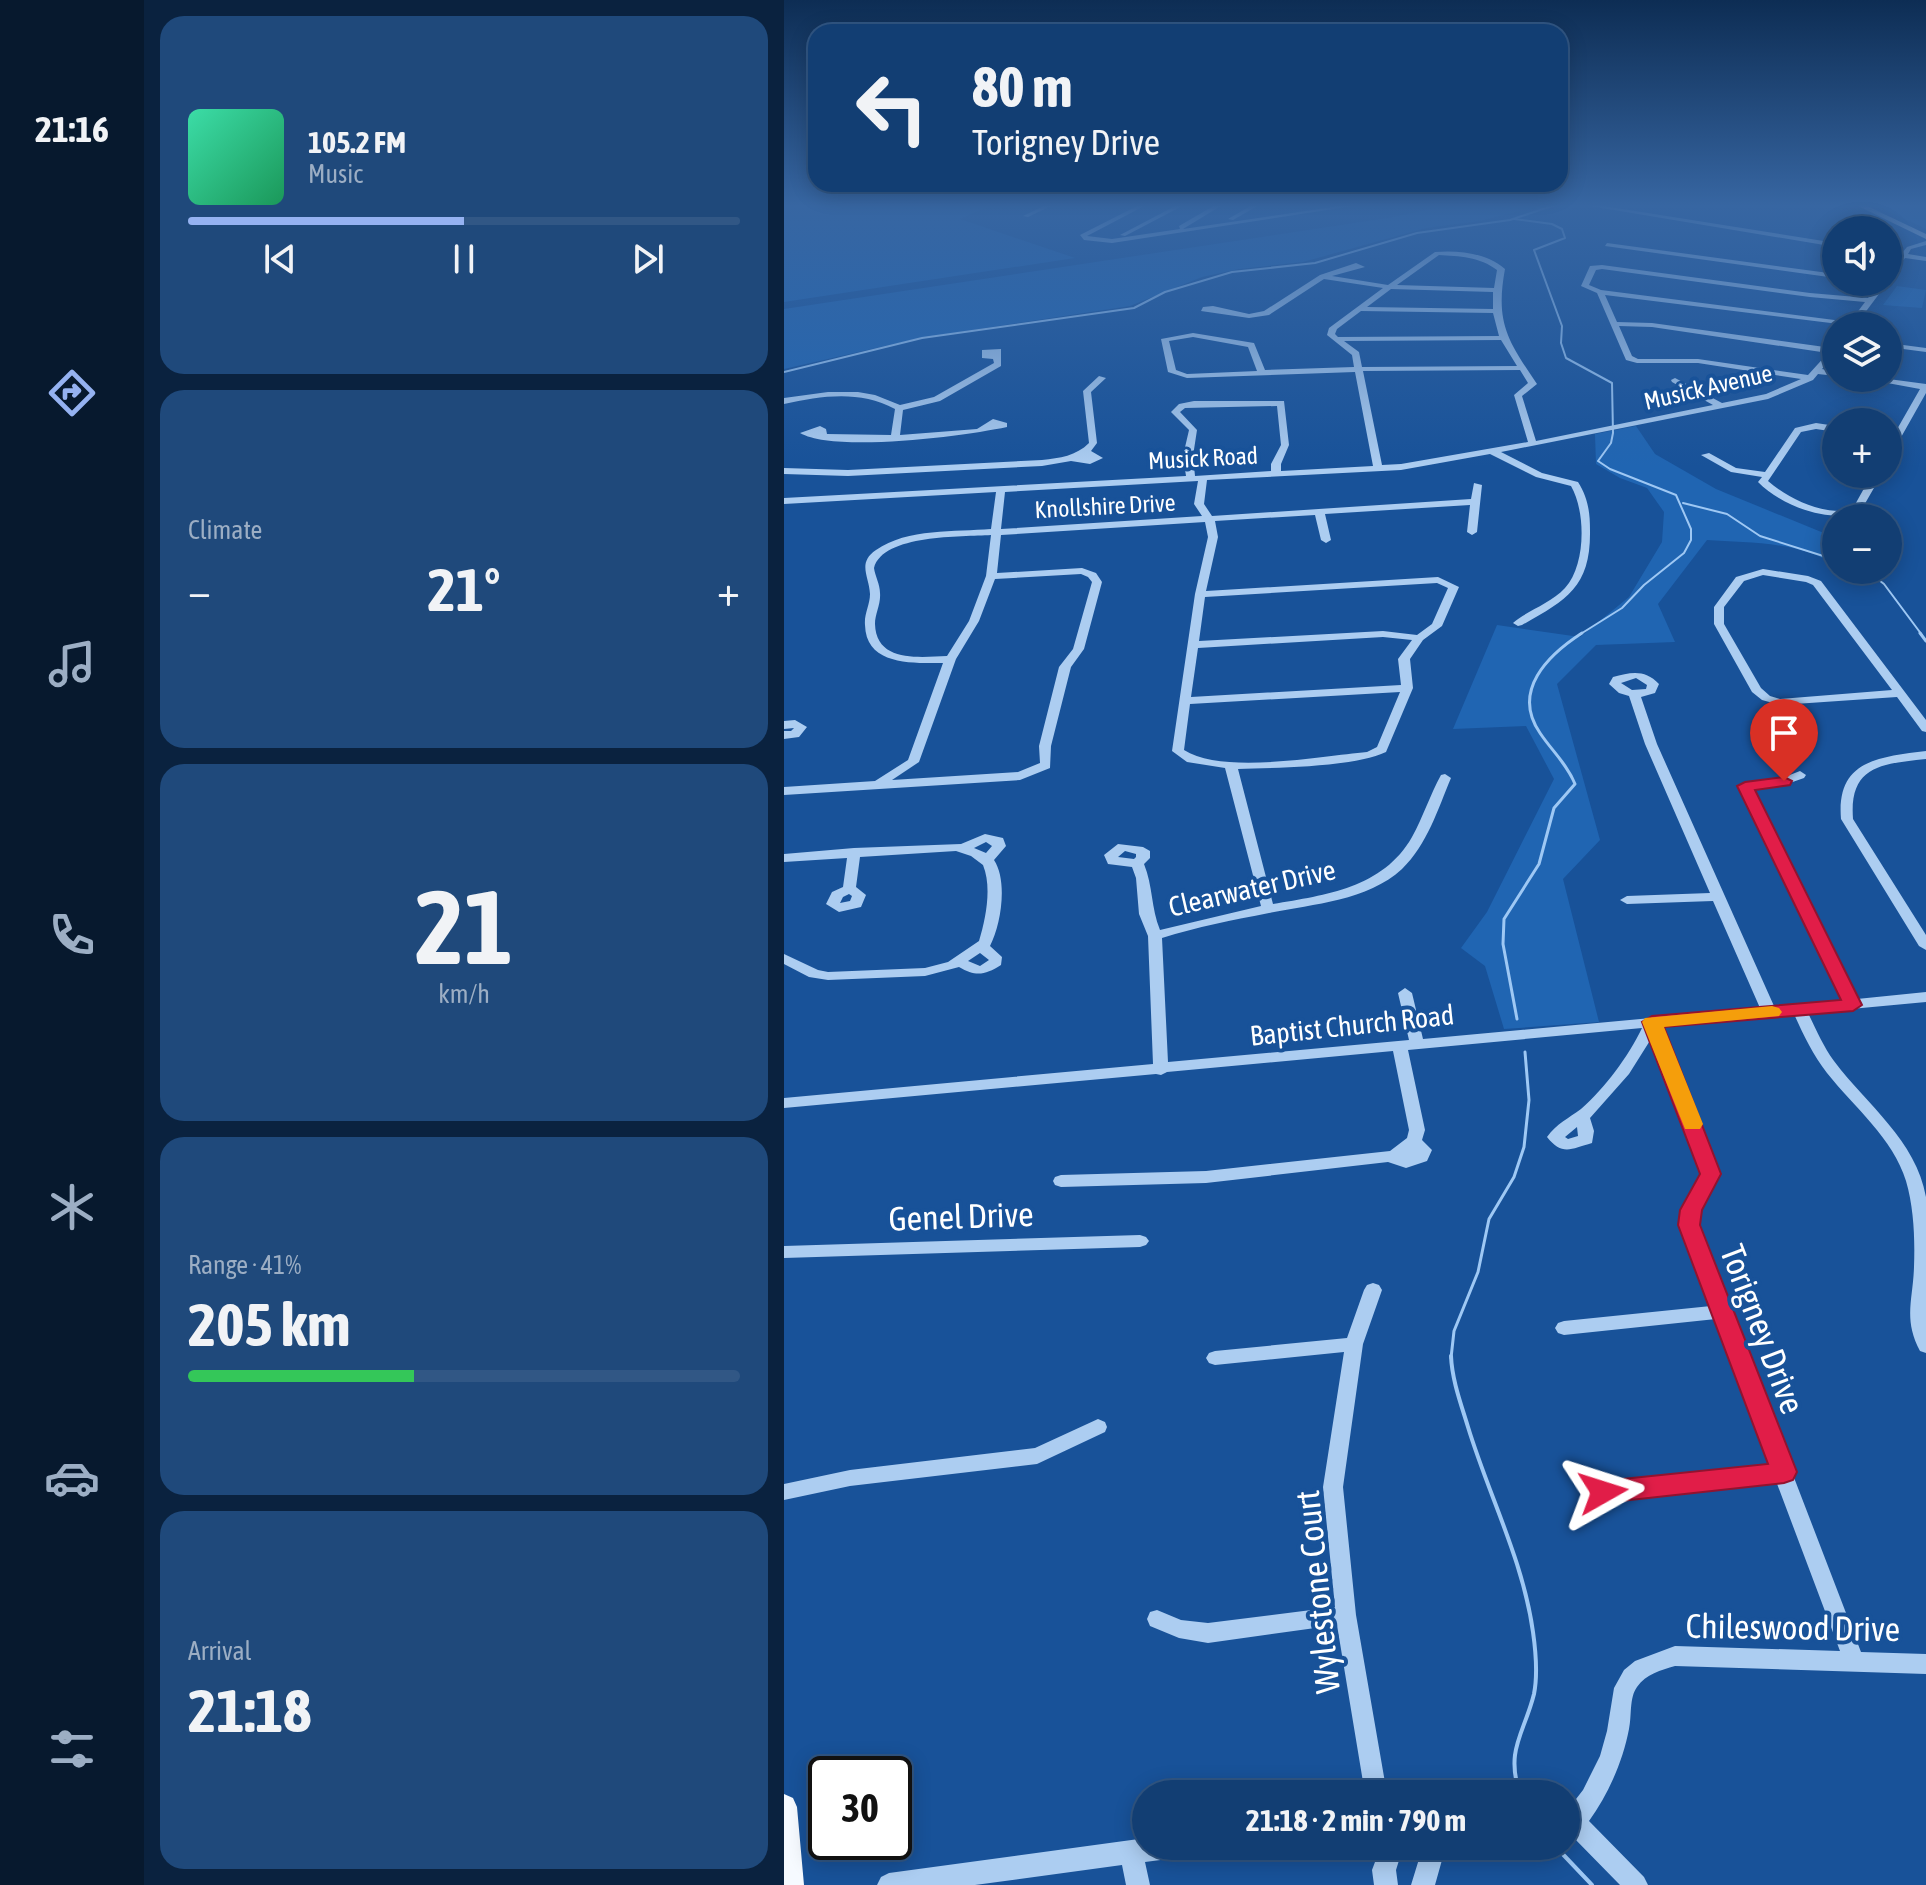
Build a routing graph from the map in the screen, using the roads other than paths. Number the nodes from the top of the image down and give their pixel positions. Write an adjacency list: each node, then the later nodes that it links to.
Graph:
1 (1299, 292): 9 (street)
2 (1381, 292): 8 (street)
3 (1496, 292): 10 (street)
4 (1600, 292): 12 (street); 13 (street)
5 (1787, 292): 7 (street)
6 (1873, 296): 7 (street)
7 (1870, 300): 11 (street)
8 (1357, 309): 10 (street); 15 (street)
9 (1218, 311)
10 (1494, 311): 14 (street)
11 (1862, 312)
12 (1822, 322)
13 (1615, 324): 16 (street); 27 (street)
14 (1504, 338): 15 (street); 21 (street)
15 (1336, 339): 22 (street)
16 (1822, 347)
17 (1902, 347): 18 (street)
18 (1926, 350)
19 (996, 357): 33 (street)
20 (1822, 366): 24 (street, Musick Avenue)
21 (1522, 368): 22 (street); 40 (street)
22 (1361, 369): 23 (street); 45 (street)
23 (1261, 371): 23 (street)
24 (1818, 371): 25 (street); 27 (street, Musick Avenue)
25 (1822, 372)
26 (1102, 378): 41 (street)
27 (1810, 378): 32 (street, Musick Avenue)
28 (1675, 380): 32 (street)
29 (1902, 384): 30 (street)
30 (1925, 387): 34 (street)
31 (784, 401): 33 (street)
32 (1721, 406): 35 (street, Musick Avenue)
33 (899, 408): 39 (street)
34 (1902, 423)
35 (1620, 427): 40 (street, Musick Road)
36 (1822, 427): 48 (street)
37 (985, 429): 39 (street)
38 (822, 435): 39 (street)
39 (895, 436)
40 (1533, 444): 42 (street, Musick Road)
41 (1085, 452): 44 (street); 44 (street)
42 (1493, 452): 45 (street, Musick Road); 62 (street)
43 (1706, 455): 48 (street)
44 (1070, 458): 46 (street)
45 (1378, 469): 47 (street, Musick Road)
46 (784, 471)
47 (1276, 475): 49 (street, Musick Road); 49 (street)
48 (1767, 475): 54 (street)
49 (1197, 479): 51 (street, Musick Road); 56 (street)
50 (1477, 485): 53 (street)
51 (1001, 489): 52 (street, Musick Road); 57 (street)
52 (784, 501)
53 (1474, 502): 55 (street, Knollshire Drive); 58 (street)
54 (1822, 508)
55 (1320, 514): 56 (street, Knollshire Drive); 59 (street)
56 (1210, 520): 57 (street, Knollshire Drive); 61 (street)
57 (998, 532): 60 (street); 65 (street, Knollshire Drive)
58 (1472, 532)
59 (1326, 540)
60 (991, 576): 65 (street); 77 (street)
61 (1200, 594): 63 (street); 64 (street)
62 (1518, 623)
63 (1419, 638): 64 (street); 66 (street)
64 (1192, 645): 69 (street)
65 (950, 659): 77 (street)
66 (1407, 688): 69 (street); 74 (street)
67 (1900, 693): 67 (street); 71 (street)
68 (1634, 694): 85 (street)
69 (1184, 701): 74 (street)
70 (784, 725): 72 (street)
71 (1926, 728)
72 (784, 735)
73 (1926, 755): 89 (street)
74 (1231, 766): 87 (street)
75 (1800, 775): 95 (street)
76 (1445, 778): 87 (street, Clearwater Drive)
77 (880, 783): 78 (street)
78 (784, 791)
79 (963, 848): 80 (street); 82 (street); 82 (street)
80 (854, 852): 81 (street); 84 (street)
81 (784, 858)
82 (986, 861): 90 (street)
83 (1137, 863): 88 (street)
84 (849, 889)
85 (1718, 897): 86 (street); 97 (street)
86 (1627, 900)
87 (1268, 909): 88 (street, Clearwater Drive)
88 (1155, 936): 100 (street)
89 (1926, 946)
90 (982, 947): 92 (street); 92 (street)
91 (784, 958): 92 (street)
92 (960, 962)
93 (1405, 993): 99 (street)
94 (1926, 997): 95 (street, Baptist Church Road)
95 (1853, 1005): 96 (street, Baptist Church Road)
96 (1799, 1010): 97 (street, Baptist Church Road); 106 (street)
97 (1769, 1012): 98 (street, Baptist Church Road)
98 (1652, 1022): 99 (street, Baptist Church Road); 102 (street); 108 (street, Torigney Drive)
99 (1408, 1045): 100 (street, Baptist Church Road); 103 (street)
100 (1161, 1070): 101 (street, Baptist Church Road)
101 (784, 1103)
102 (1581, 1116)
103 (1061, 1181)
104 (1140, 1241): 105 (street, Genel Drive)
105 (784, 1252)
106 (1924, 1273): 111 (street)
107 (1373, 1290): 110 (street, Wylestone Court)
108 (1722, 1312): 109 (street); 114 (street, Torigney Drive)
109 (1564, 1328)
110 (1354, 1344): 112 (street); 117 (street, Wylestone Court)
111 (1926, 1346)
112 (1215, 1358)
113 (1098, 1427): 115 (street)
114 (1784, 1472): 116 (street); 119 (street, Torigney Drive)
115 (784, 1492)
116 (1603, 1492)
117 (1346, 1615): 118 (street); 121 (street, Wylestone Court)
118 (1157, 1619)
119 (1854, 1661): 120 (street, Chileswood Drive); 123 (street, Chileswood Drive)
120 (1926, 1664)
121 (1374, 1780)
122 (784, 1807): 128 (main road)
123 (1580, 1809)
124 (1580, 1834): 133 (street)
125 (1131, 1853): 129 (street); 130 (street)
126 (1388, 1860): 131 (street)
127 (1439, 1860): 132 (street)
128 (791, 1885)
129 (889, 1885)
130 (1138, 1885)
131 (1386, 1885)
132 (1423, 1885)
133 (1636, 1885)

